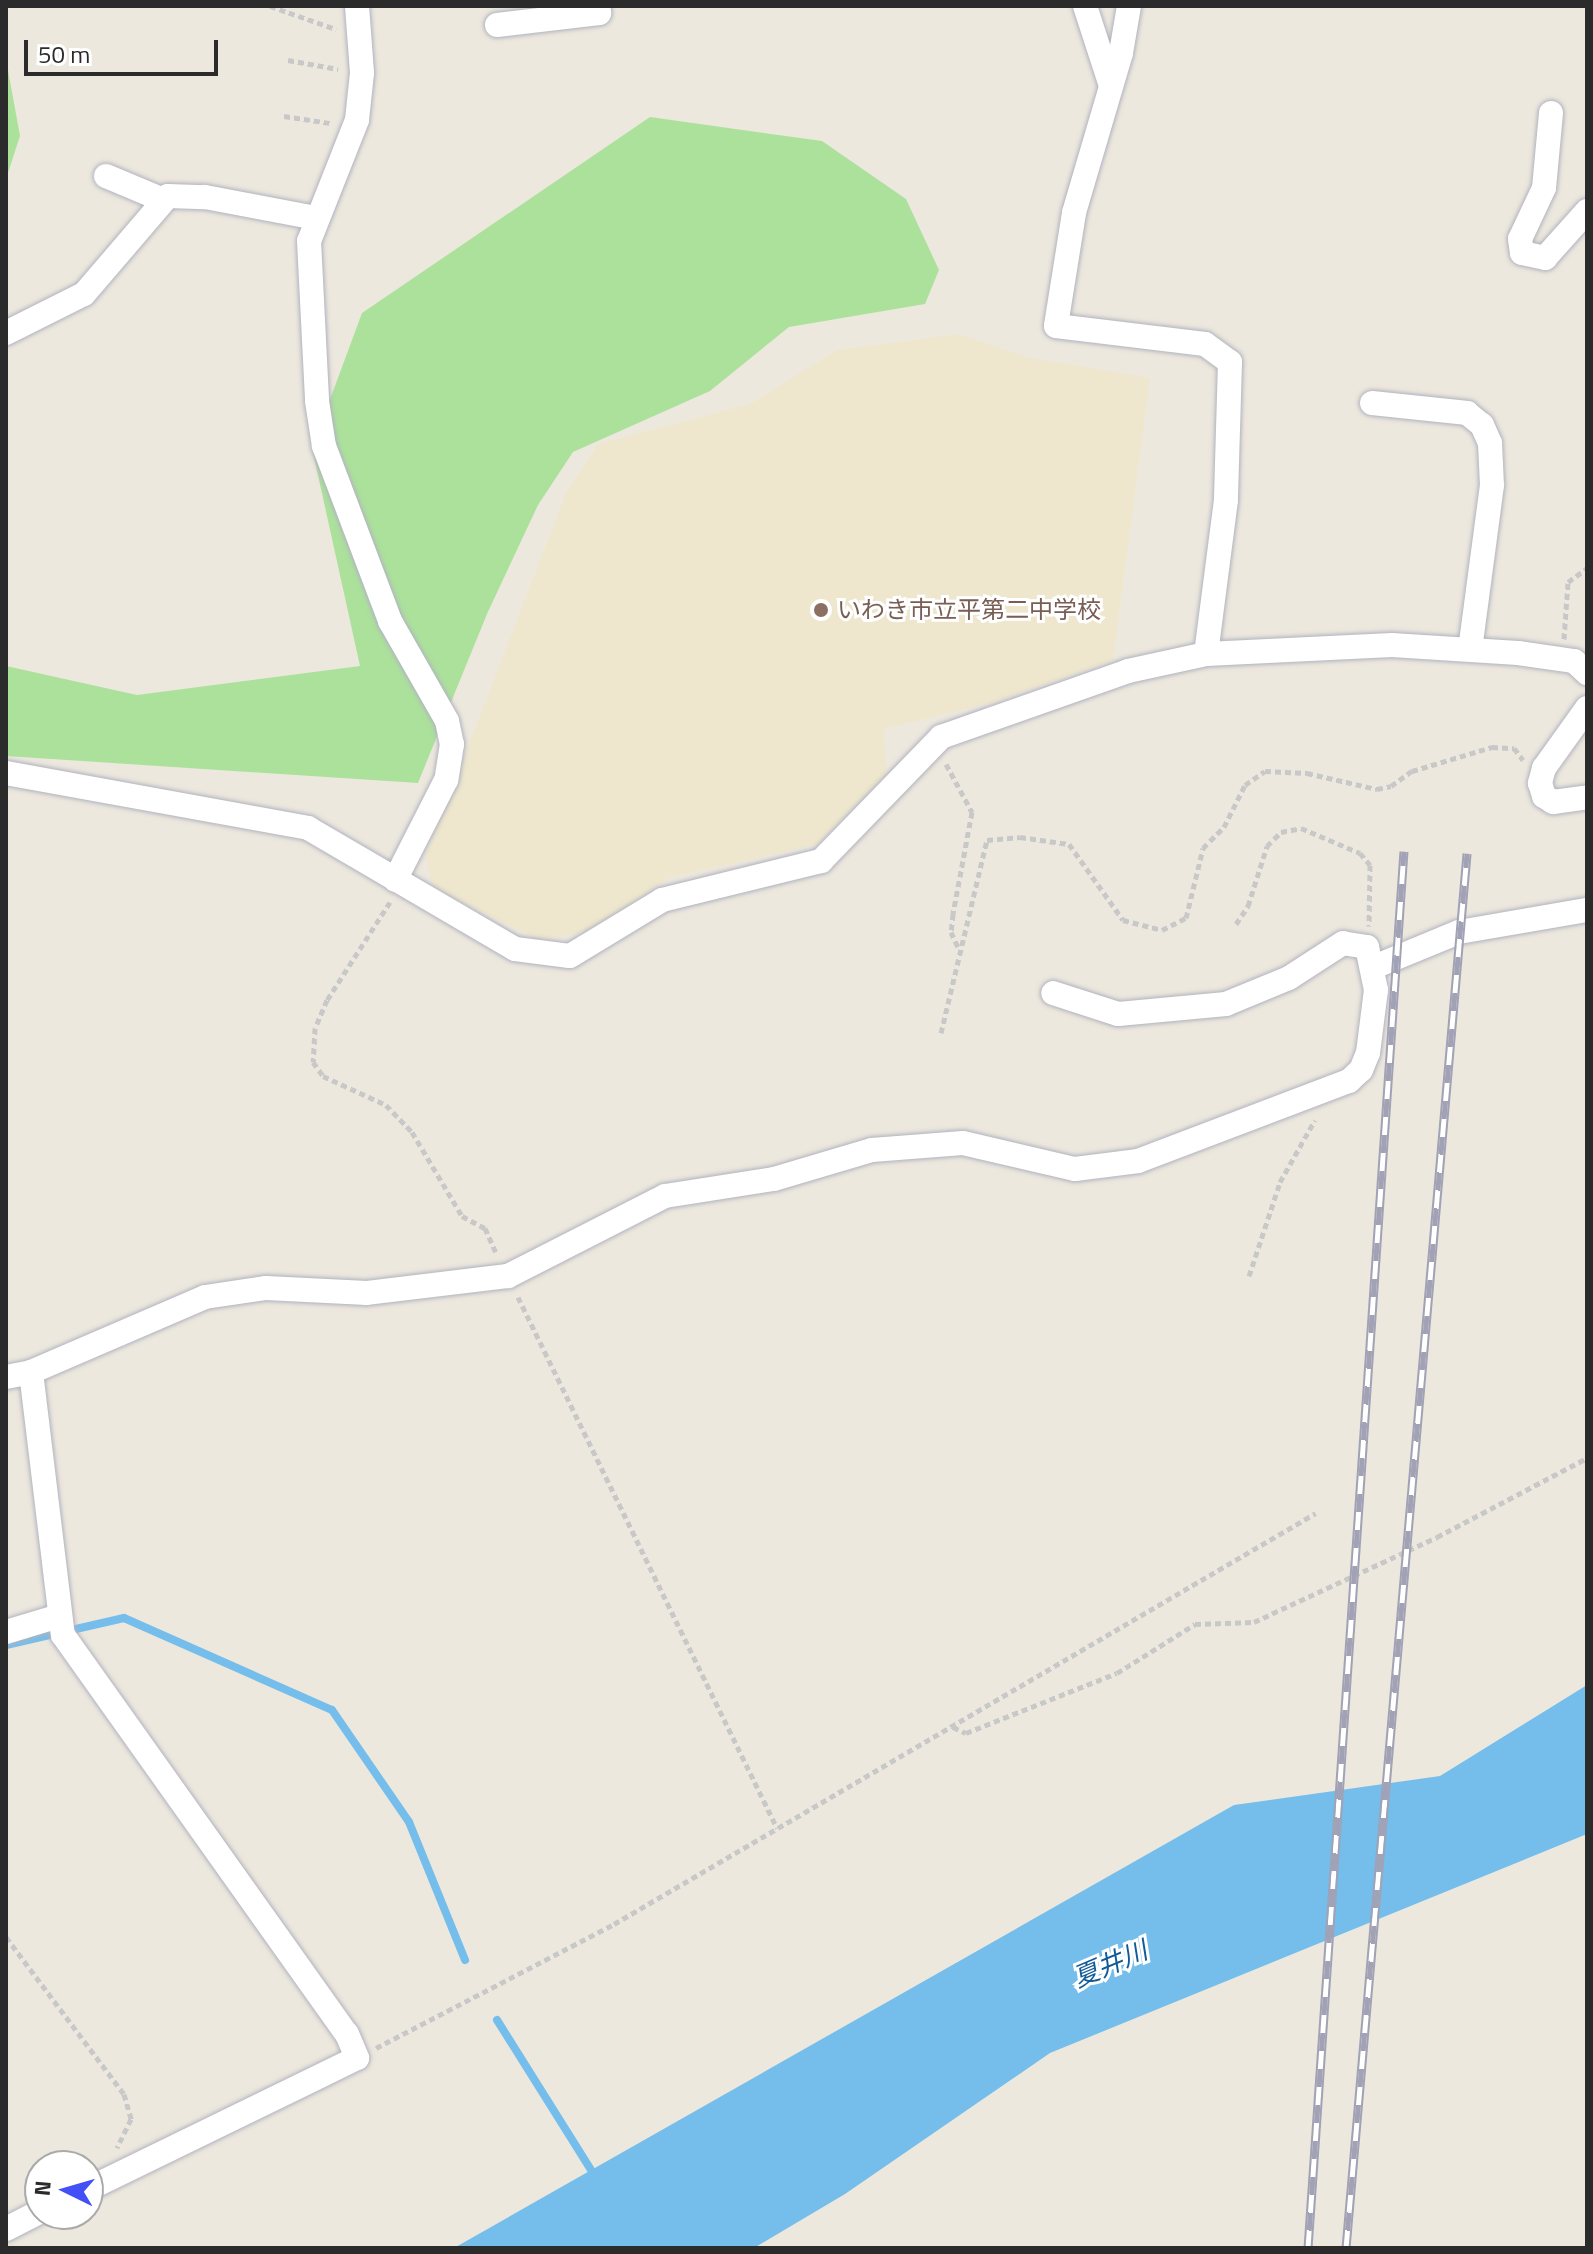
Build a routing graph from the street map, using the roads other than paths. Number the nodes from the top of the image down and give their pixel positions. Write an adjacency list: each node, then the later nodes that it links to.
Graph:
1 (357, 6): 11 (street)
2 (598, 6): 5 (street)
3 (1085, 6): 6 (street)
4 (1129, 6): 6 (street)
5 (497, 25)
6 (1110, 83): 15 (street)
7 (1551, 113): 10 (street)
8 (106, 176): 9 (street)
9 (163, 200): 11 (street); 12 (street)
10 (1587, 211)
11 (316, 218): 20 (street)
12 (6, 333)
13 (1372, 403): 14 (street)
14 (1470, 650): 15 (street); 16 (street)
15 (1206, 654): 20 (street)
16 (1587, 673)
17 (1587, 708): 19 (street)
18 (6, 773): 20 (street)
19 (1587, 797)
20 (399, 882)
21 (1587, 910): 22 (street)
22 (1370, 957): 23 (street); 24 (street)
23 (1053, 993)
24 (31, 1372): 25 (street); 26 (street)
25 (6, 1377)
26 (61, 1625): 27 (street); 28 (street)
27 (6, 1632)
28 (104, 2181)
29 (24, 2220): 30 (street)
30 (6, 2229)

